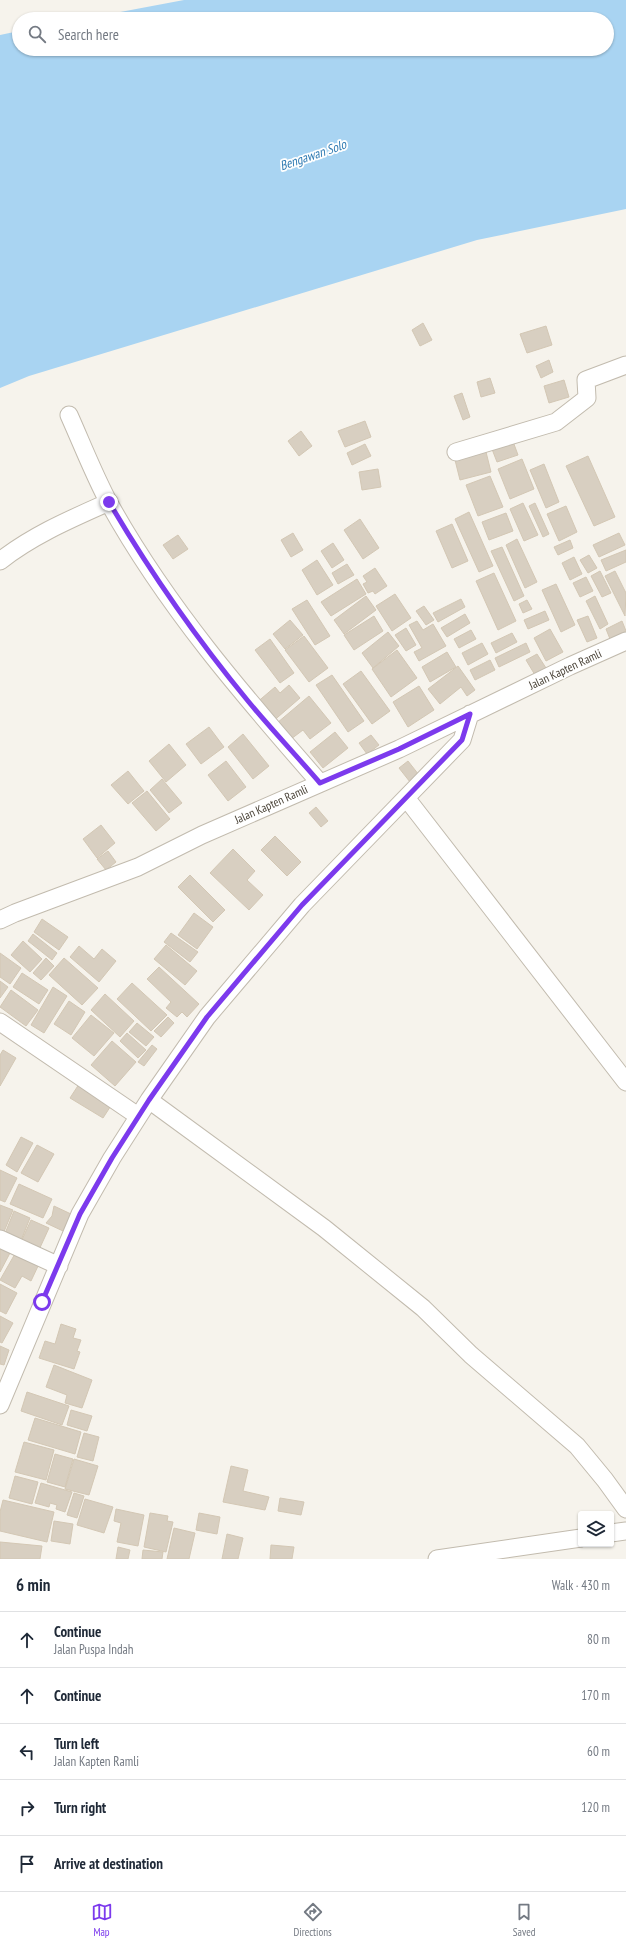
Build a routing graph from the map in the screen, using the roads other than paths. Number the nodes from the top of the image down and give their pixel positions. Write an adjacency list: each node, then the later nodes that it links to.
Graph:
1 (626, 365): 3 (street)
2 (69, 415): 4 (street)
3 (456, 452)
4 (109, 502): 5 (street); 8 (street)
5 (0, 561)
6 (626, 641): 7 (street, Jalan Kapten Ramli)
7 (470, 714): 8 (street, Jalan Kapten Ramli); 9 (street)
8 (320, 783): 10 (street, Jalan Kapten Ramli)
9 (407, 799): 12 (street); 13 (street)
10 (0, 920)
11 (0, 1022): 14 (street)
12 (626, 1082)
13 (149, 1100): 14 (street); 18 (street)
14 (138, 1116): 16 (street)
15 (0, 1239): 16 (street)
16 (59, 1266): 17 (street)
17 (0, 1405)
18 (626, 1509)
19 (626, 1531): 20 (street)
20 (614, 1533)
21 (578, 1538): 22 (street)
22 (437, 1559)

